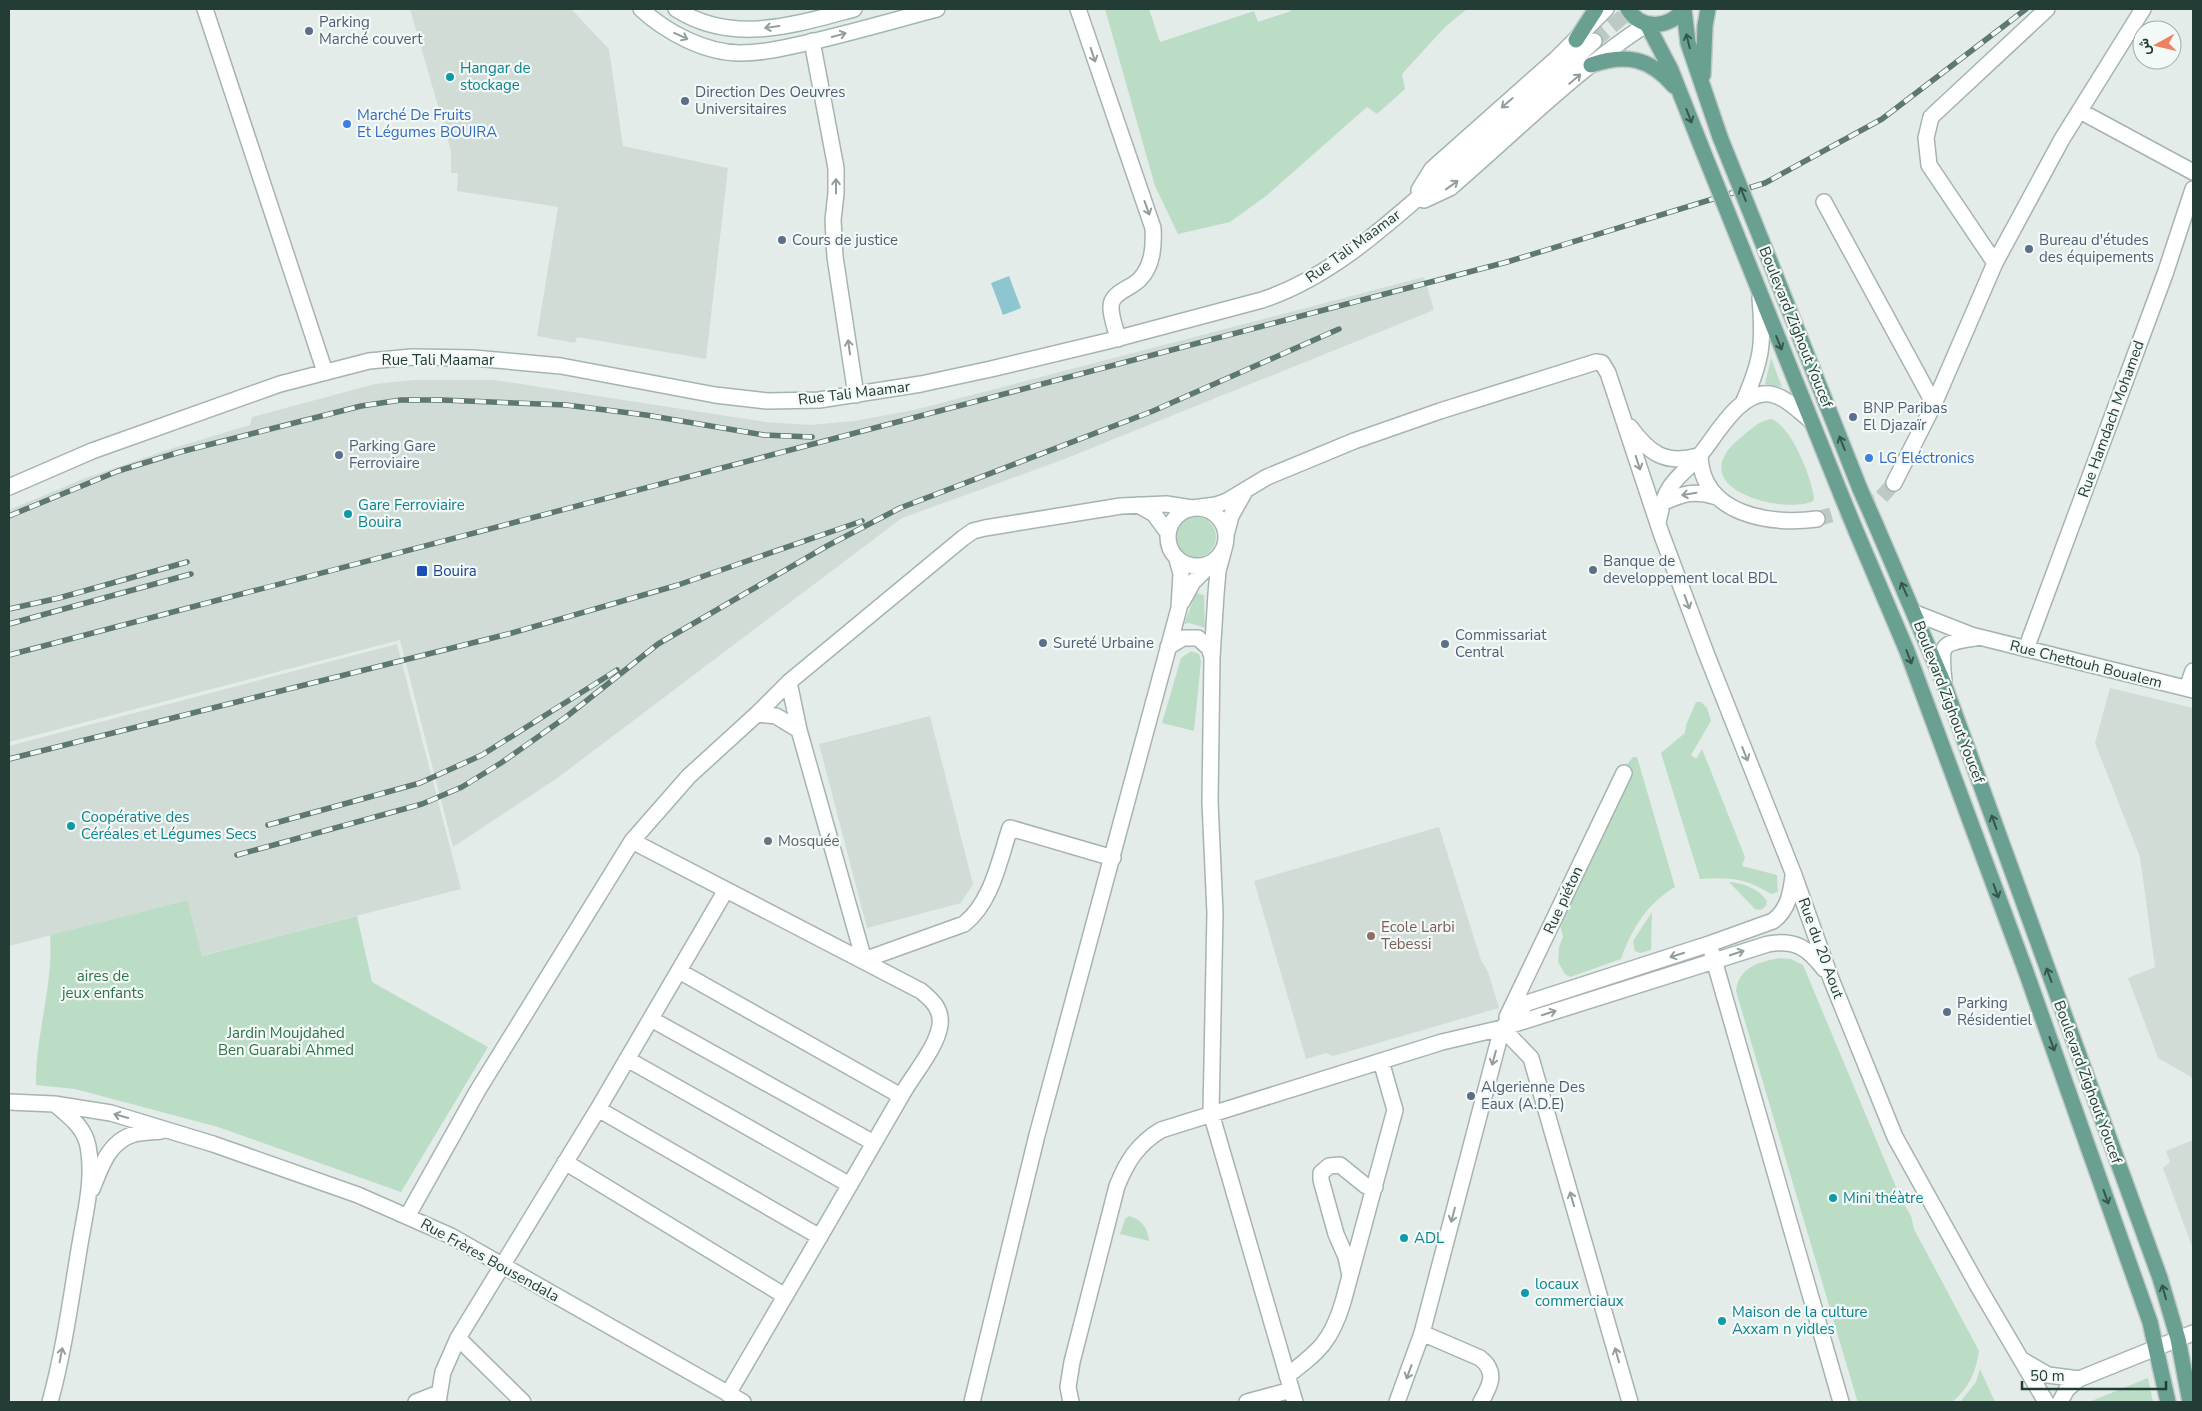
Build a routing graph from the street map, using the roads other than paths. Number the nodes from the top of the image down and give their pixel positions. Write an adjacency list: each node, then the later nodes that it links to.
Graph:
1 (205, 9): 29 (street)
2 (641, 9): 17 (street, one-way to 17)
3 (676, 9): 4 (street, one-way to 3)
4 (854, 9)
5 (937, 9): 17 (street, one-way to 5)
6 (1078, 9): 28 (street, one-way to 28)
7 (1596, 9): 15 (main road)
8 (1606, 9): 15 (street)
9 (1628, 9): 14 (main road)
10 (1684, 9): 14 (main road); 19 (main road, Boulevard Zighout Youcef, one-way to 10)
11 (1708, 9): 19 (main road)
12 (2047, 9): 26 (street)
13 (2143, 9): 21 (street)
14 (1647, 24): 18 (street); 20 (main road, Boulevard Zighout Youcef)
15 (1576, 40): 25 (street, one-way to 25)
16 (1594, 41): 25 (street, Rue Tali Maamar)
17 (812, 42): 30 (street, one-way to 17)
18 (1591, 65): 20 (main road); 25 (street, one-way to 18)
19 (1703, 89): 52 (main road, Boulevard Zighout Youcef, one-way to 19, bridge)
20 (1681, 95): 27 (main road, Boulevard Zighout Youcef, one-way to 27, bridge)
21 (2080, 111): 22 (street); 26 (street)
22 (2193, 172)
23 (2193, 189): 55 (street, Rue Hamdach Mohamed)
24 (1824, 202): 32 (street)
25 (1408, 206): 28 (street, Rue Tali Maamar)
26 (1995, 263): 32 (street)
27 (1760, 298): 31 (street); 34 (main road, Boulevard Zighout Youcef, one-way to 34)
28 (1118, 339): 30 (street, Rue Tali Maamar)
29 (325, 372): 30 (street, Rue Tali Maamar); 37 (street, Rue Tali Maamar)
30 (856, 395)
31 (1743, 403): 34 (street); 35 (street)
32 (1934, 404): 36 (street)
33 (1622, 417): 35 (street); 38 (street, Rue du 20 Aout); 44 (street, Rue du 20 Aout, one-way to 44)
34 (1809, 419): 101 (main road, Boulevard Zighout Youcef, one-way to 101, bridge)
35 (1700, 456): 39 (street); 40 (street)
36 (1894, 483)
37 (9, 488)
38 (1245, 491): 42 (street, Rue du 20 Aout); 46 (street)
39 (1717, 497): 40 (street, one-way to 40); 43 (street)
40 (1662, 503): 44 (street)
41 (1138, 505): 42 (street); 45 (street); 58 (street)
42 (1192, 508): 45 (street); 46 (street)
43 (1817, 519)
44 (1658, 524): 66 (street, Rue du 20 Aout, one-way to 66)
45 (1168, 533): 47 (street)
46 (1226, 540): 48 (street); 50 (street)
47 (1177, 559): 48 (street); 51 (street)
48 (1214, 561): 49 (street)
49 (1193, 582): 50 (street); 51 (street)
50 (1216, 591): 56 (street)
51 (1179, 608): 54 (street)
52 (1915, 613): 53 (street, Rue Chettouh Boualem); 59 (main road, Boulevard Zighout Youcef)
53 (1978, 637): 55 (street, Rue Chettouh Boualem); 59 (street)
54 (1168, 647): 56 (street); 65 (street)
55 (2026, 649): 60 (street, Rue Chettouh Boualem)
56 (1212, 657): 83 (street)
57 (2193, 671): 60 (street)
58 (789, 682): 61 (street); 62 (street)
59 (1944, 684): 100 (main road, Boulevard Zighout Youcef, one-way to 59)
60 (2190, 689)
61 (757, 714): 62 (street); 64 (street)
62 (799, 730): 71 (street)
63 (1624, 772): 76 (street, Rue piéton)
64 (632, 841): 67 (street); 90 (street)
65 (1113, 858): 71 (street); 111 (street)
66 (1794, 875): 68 (street); 69 (street, Rue du 20 Aout)
67 (726, 890): 71 (street); 73 (street)
68 (1780, 915): 69 (street); 70 (street)
69 (1812, 924): 74 (street, Rue du 20 Aout)
70 (1709, 944): 72 (street); 76 (street, one-way to 76)
71 (864, 960): 79 (street)
72 (1714, 960): 74 (street, one-way to 74); 76 (street, one-way to 72); 117 (street)
73 (679, 971): 75 (street); 79 (street)
74 (1831, 979): 102 (street, Rue du 20 Aout)
75 (651, 1019): 77 (street); 85 (street)
76 (1502, 1028): 78 (street); 97 (street, Rue piéton, one-way to 97); 116 (street, one-way to 76)
77 (627, 1059): 82 (street); 87 (street)
78 (1381, 1061): 83 (street); 88 (street)
79 (901, 1096): 85 (street)
80 (9, 1102): 81 (street, Rue Frères Bousendala)
81 (54, 1104): 84 (street, Rue Frères Bousendala, one-way to 81); 89 (street)
82 (598, 1109): 86 (street); 93 (street)
83 (1211, 1113): 104 (street); 112 (street)
84 (168, 1130): 89 (street); 90 (street, Rue Frères Bousendala)
85 (874, 1143): 87 (street)
86 (565, 1162): 94 (street); 96 (street)
87 (850, 1185): 93 (street)
88 (1375, 1187): 91 (street); 92 (street)
89 (86, 1201): 107 (street, one-way to 89)
90 (408, 1215): 94 (street, Rue Frères Bousendala)
91 (1336, 1234): 92 (street); 95 (street)
92 (1363, 1234): 95 (street)
93 (820, 1237): 96 (street)
94 (501, 1266): 99 (street); 105 (street, Rue Frères Bousendala)
95 (1350, 1277): 104 (street)
96 (785, 1296): 105 (street)
97 (1422, 1333): 114 (street, Rue piéton, one-way to 114); 115 (street)
98 (2193, 1333): 100 (street)
99 (458, 1338): 106 (street); 109 (street)
100 (2178, 1339): 101 (street); 121 (main road, Boulevard Zighout Youcef)
101 (2156, 1348): 103 (street); 120 (main road)
102 (2019, 1356): 103 (street); 118 (street, Rue du 20 Aout)
103 (2079, 1379): 119 (street)
104 (1291, 1389): 113 (street)
105 (728, 1394): 110 (street, Rue Frères Bousendala)
106 (439, 1398): 108 (street)
107 (50, 1402)
108 (416, 1402)
109 (523, 1402)
110 (743, 1402)
111 (972, 1402)
112 (1071, 1402)
113 (1247, 1402)
114 (1397, 1402)
115 (1481, 1402)
116 (1630, 1402)
117 (1841, 1402)
118 (2046, 1402)
119 (2060, 1402)
120 (2168, 1402)
121 (2190, 1402)

